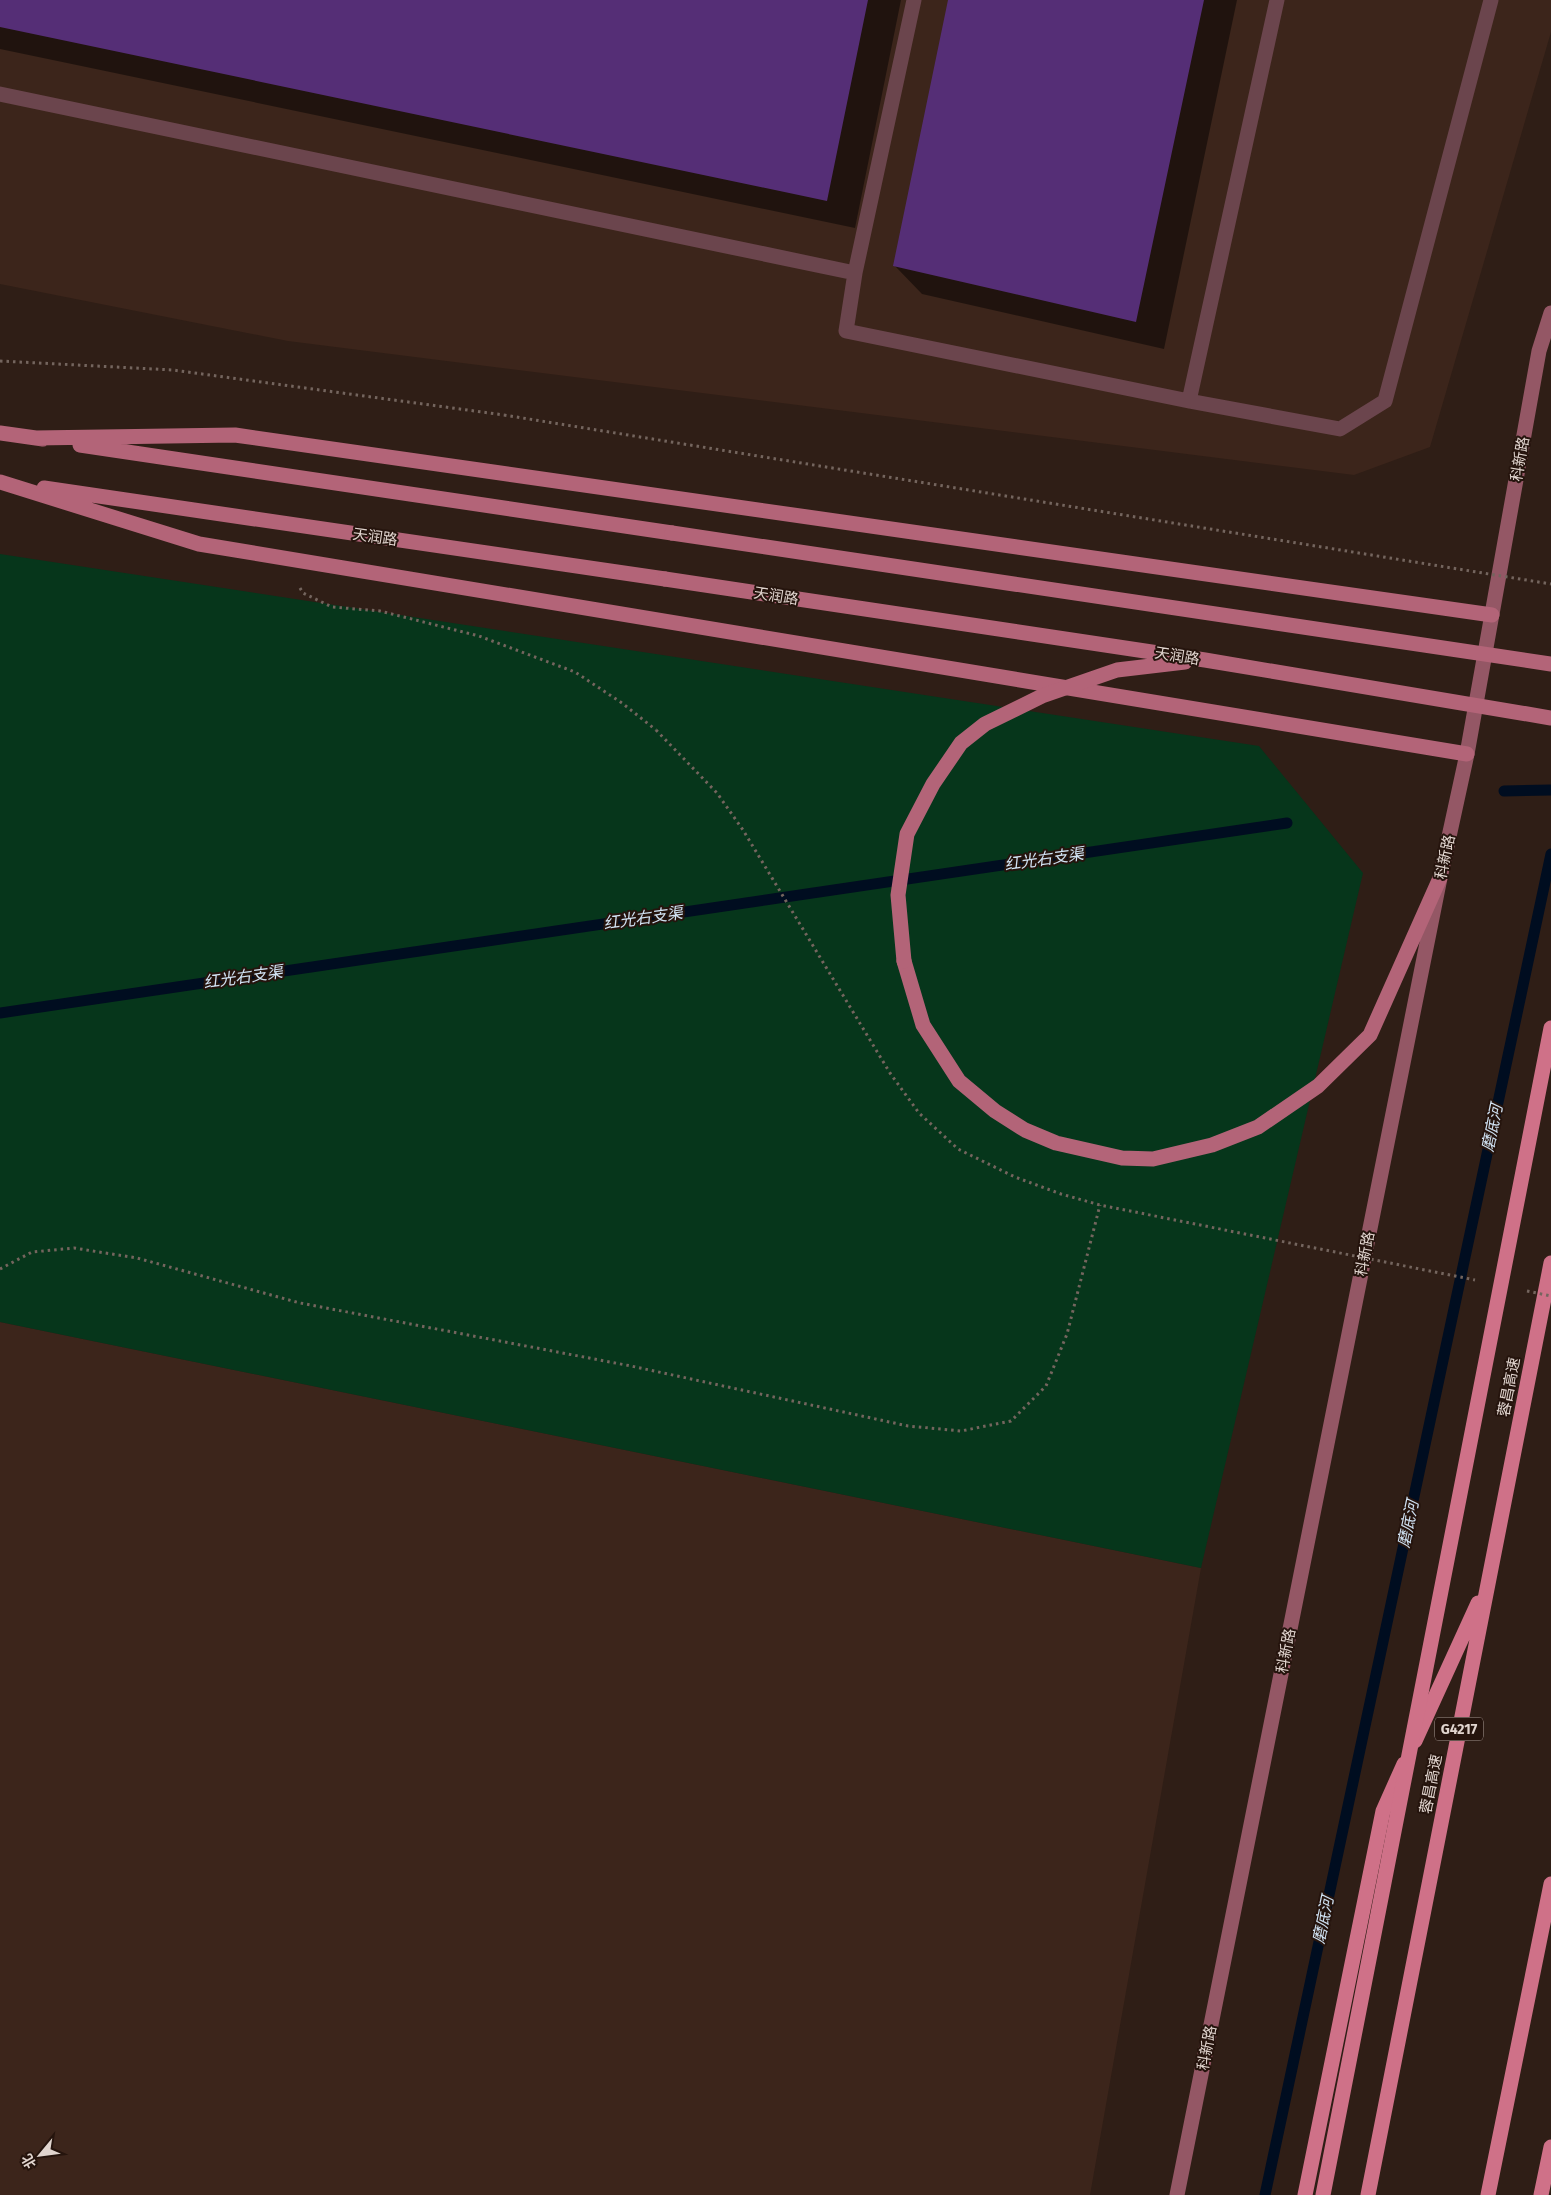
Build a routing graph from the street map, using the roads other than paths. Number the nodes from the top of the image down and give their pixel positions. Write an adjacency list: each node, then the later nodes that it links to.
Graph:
1 (914, 0): 5 (lane)
2 (1278, 0): 7 (lane)
3 (1491, 0): 7 (lane)
4 (0, 94): 5 (lane)
5 (855, 273): 7 (lane)
6 (1551, 313): 11 (main road, 科新路)
7 (1189, 401)
8 (0, 433): 9 (main road)
9 (35, 438): 11 (main road); 13 (main road, bridge)
10 (0, 482): 12 (main road, 天润路, bridge); 15 (main road)
11 (1492, 615): 15 (main road, 科新路)
12 (1205, 660): 14 (main road, 天润路, bridge); 16 (main road, bridge)
13 (1551, 664)
14 (1551, 718)
15 (1467, 754): 16 (main road, 科新路)
16 (1440, 878): 22 (main road, 科新路)
17 (1551, 1028): 24 (highway, bridge)
18 (1551, 1263): 19 (highway, 蓉昌高速 / G4217)
19 (1489, 1579): 23 (highway); 25 (highway, 蓉昌高速 / G4217)
20 (1551, 1884): 26 (highway)
21 (1551, 2147): 27 (highway)
22 (1177, 2195)
23 (1305, 2195)
24 (1323, 2195)
25 (1368, 2195)
26 (1488, 2195)
27 (1541, 2195)

